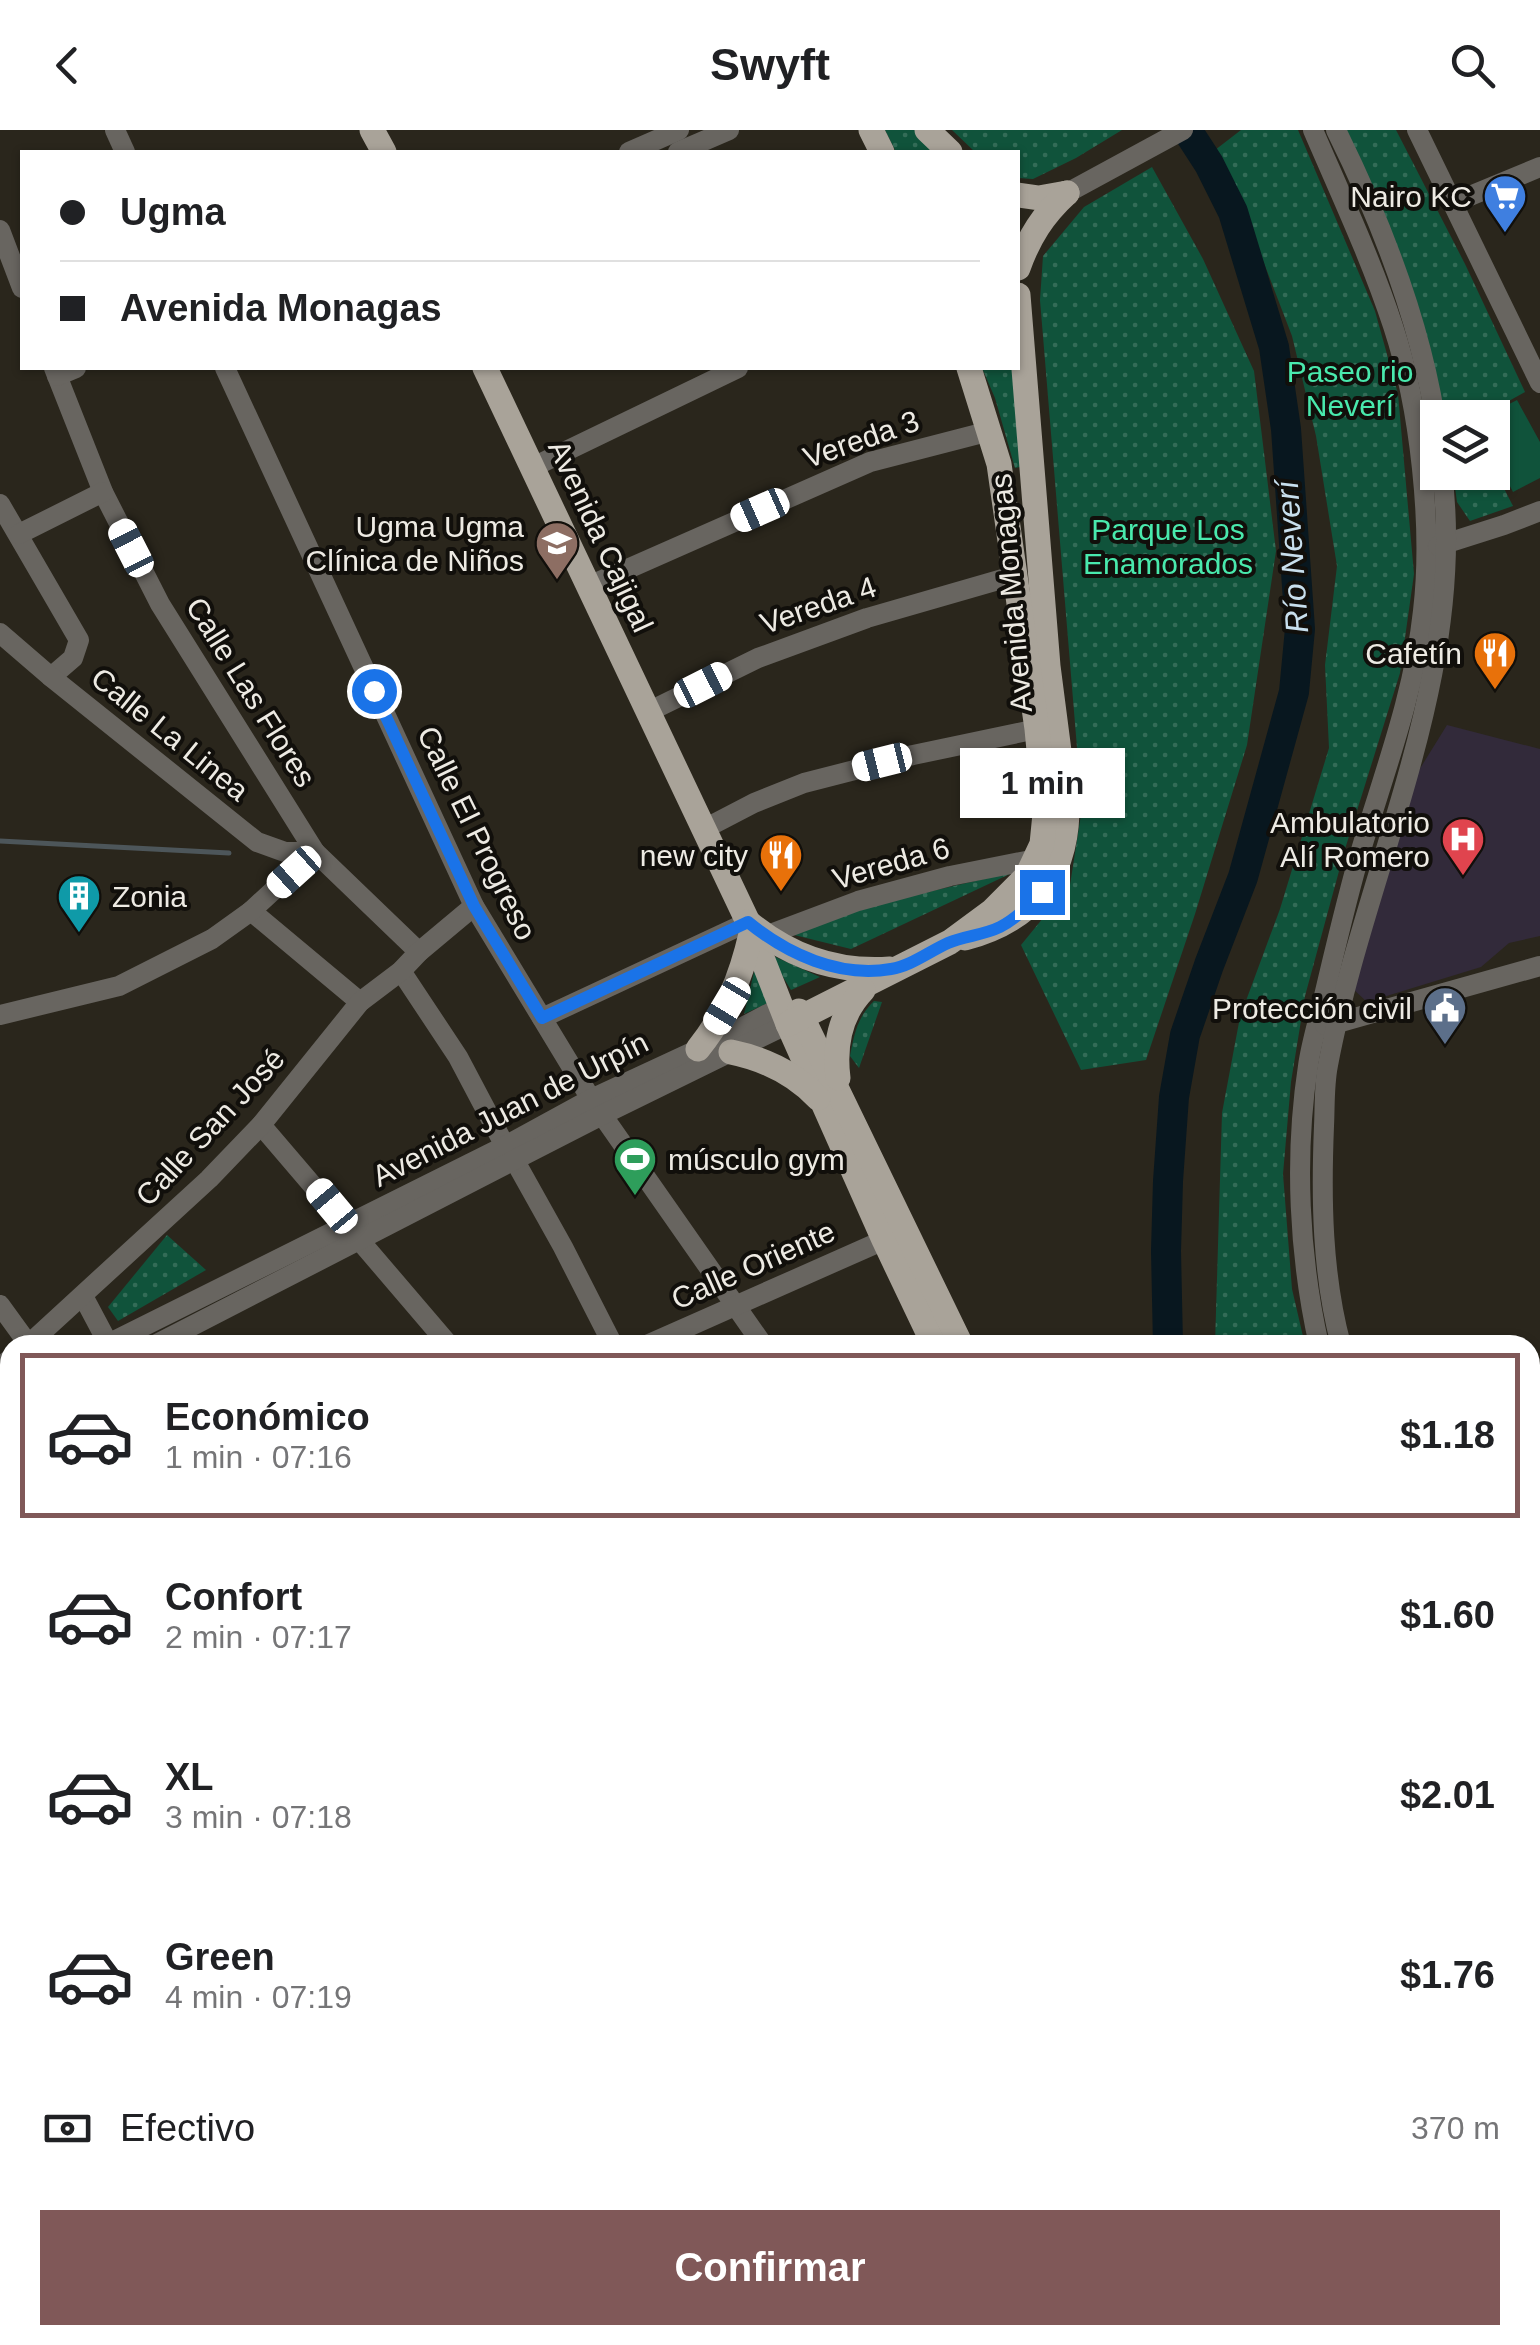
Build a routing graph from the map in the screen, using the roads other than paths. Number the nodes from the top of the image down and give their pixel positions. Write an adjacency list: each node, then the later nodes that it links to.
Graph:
1 (729, 130): 7 (street)
2 (927, 130): 9 (main road)
3 (1184, 130): 11 (street)
4 (1313, 130): 32 (street)
5 (1336, 130): 24 (street)
6 (1418, 130): 13 (street)
7 (686, 145): 8 (street)
8 (645, 150)
9 (948, 150)
10 (1540, 167): 13 (street)
11 (1067, 193): 12 (main road); 15 (main road)
12 (1020, 195)
13 (1453, 203): 23 (street)
14 (0, 230): 16 (street)
15 (1020, 263)
16 (20, 283)
17 (1020, 320): 45 (main road, Avenida Monagas)
18 (62, 370): 28 (street, Calle Las Flores)
19 (227, 370): 42 (street, Calle El Progreso)
20 (487, 370): 26 (main road, Avenida Cajigal)
21 (734, 370): 26 (street)
22 (970, 370): 25 (main road, Avenida Monagas)
23 (1540, 382)
24 (1431, 400)
25 (990, 430): 33 (main road, Avenida Monagas); 34 (street, Vereda 3)
26 (532, 467): 34 (main road, Avenida Cajigal)
27 (1441, 490): 32 (street)
28 (102, 492): 31 (street); 40 (street, Calle Las Flores)
29 (0, 504): 31 (street)
30 (1540, 510): 32 (street)
31 (19, 534): 36 (street)
32 (1437, 547): 54 (street)
33 (1016, 575): 37 (street, Vereda 4); 38 (main road, Avenida Monagas)
34 (589, 586): 37 (main road, Avenida Cajigal)
35 (0, 633): 36 (street, Calle La Linea)
36 (51, 677): 40 (street, Calle La Linea)
37 (648, 712): 39 (main road, Avenida Cajigal)
38 (1037, 729): 39 (street); 41 (main road, Avenida Monagas)
39 (704, 829): 44 (main road, Avenida Cajigal)
40 (315, 852): 43 (street); 46 (street, Calle Las Flores)
41 (1036, 858): 44 (street, Vereda 6); 45 (main road, Avenida Monagas)
42 (474, 906): 46 (street, Calle San José); 53 (street, Calle El Progreso)
43 (251, 911): 50 (street); 51 (street)
44 (754, 930): 49 (main road); 52 (main road, Avenida Cajigal); 53 (street, Vereda 6); 55 (main road)
45 (950, 942): 49 (main road, Avenida Monagas)
46 (420, 952): 48 (street, Calle San José)
47 (1540, 966): 54 (street)
48 (401, 971): 50 (street, Calle San José); 60 (street)
49 (883, 975): 52 (main road, Avenida Monagas); 57 (main road)
50 (360, 1002): 59 (street, Calle San José)
51 (0, 1014)
52 (791, 1016): 55 (street, Avenida Juan de Urpín); 56 (street, Avenida Juan de Urpín); 57 (main road, Avenida Cajigal)
53 (542, 1018): 58 (street, Calle El Progreso)
54 (1327, 1024): 77 (street); 78 (street)
55 (698, 1049): 58 (street, Avenida Juan de Urpín)
56 (731, 1052): 57 (main road); 58 (street, Avenida Juan de Urpín)
57 (836, 1104): 62 (main road); 76 (main road)
58 (597, 1107): 60 (street, Avenida Juan de Urpín); 65 (street, Calle El Progreso)
59 (262, 1125): 61 (street); 63 (street, Calle San José)
60 (510, 1154): 61 (street, Avenida Juan de Urpín); 72 (street)
61 (354, 1232): 69 (street, Avenida Juan de Urpín); 70 (street, Avenida Juan de Urpín); 71 (street)
62 (884, 1240): 65 (street, Calle Oriente); 75 (main road)
63 (84, 1296): 67 (street, Calle San José); 68 (street)
64 (0, 1305): 66 (street)
65 (736, 1306): 73 (street, Calle Oriente); 74 (street, Calle El Progreso)
66 (22, 1335)
67 (40, 1335)
68 (103, 1335)
69 (130, 1335)
70 (173, 1335)
71 (441, 1335)
72 (608, 1335)
73 (670, 1335)
74 (756, 1335)
75 (929, 1335)
76 (956, 1335)
77 (1317, 1335)
78 (1338, 1335)

